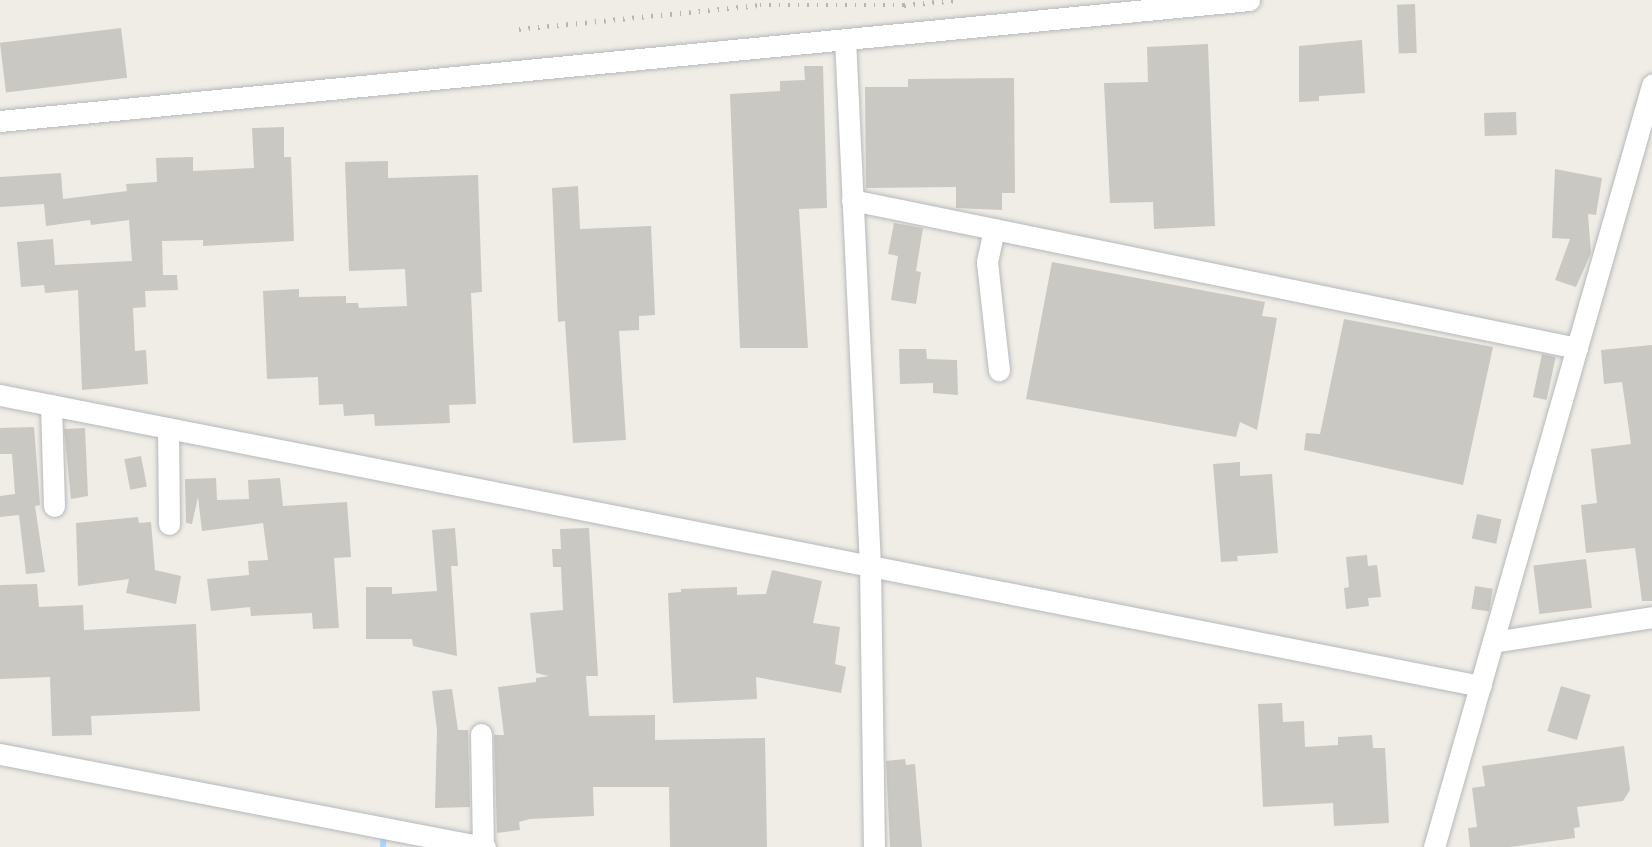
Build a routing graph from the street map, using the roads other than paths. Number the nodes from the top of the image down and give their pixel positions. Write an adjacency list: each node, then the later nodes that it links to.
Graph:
1 (1248, 0): 2 (street)
2 (844, 39): 4 (street); 5 (street)
3 (1652, 85): 7 (street)
4 (0, 121)
5 (852, 200): 6 (street); 14 (street)
6 (994, 229): 7 (street); 8 (street)
7 (1577, 348): 16 (street)
8 (999, 370)
9 (0, 395): 10 (street)
10 (51, 405): 11 (street); 12 (street)
11 (168, 428): 13 (street); 14 (street)
12 (54, 506)
13 (169, 524)
14 (870, 566): 17 (street); 22 (street)
15 (1652, 617): 16 (street)
16 (1493, 642): 17 (street)
17 (1481, 686): 23 (street)
18 (481, 735): 21 (street)
19 (0, 754): 20 (street)
20 (398, 839): 21 (street)
21 (484, 847)
22 (874, 847)
23 (1434, 847)

